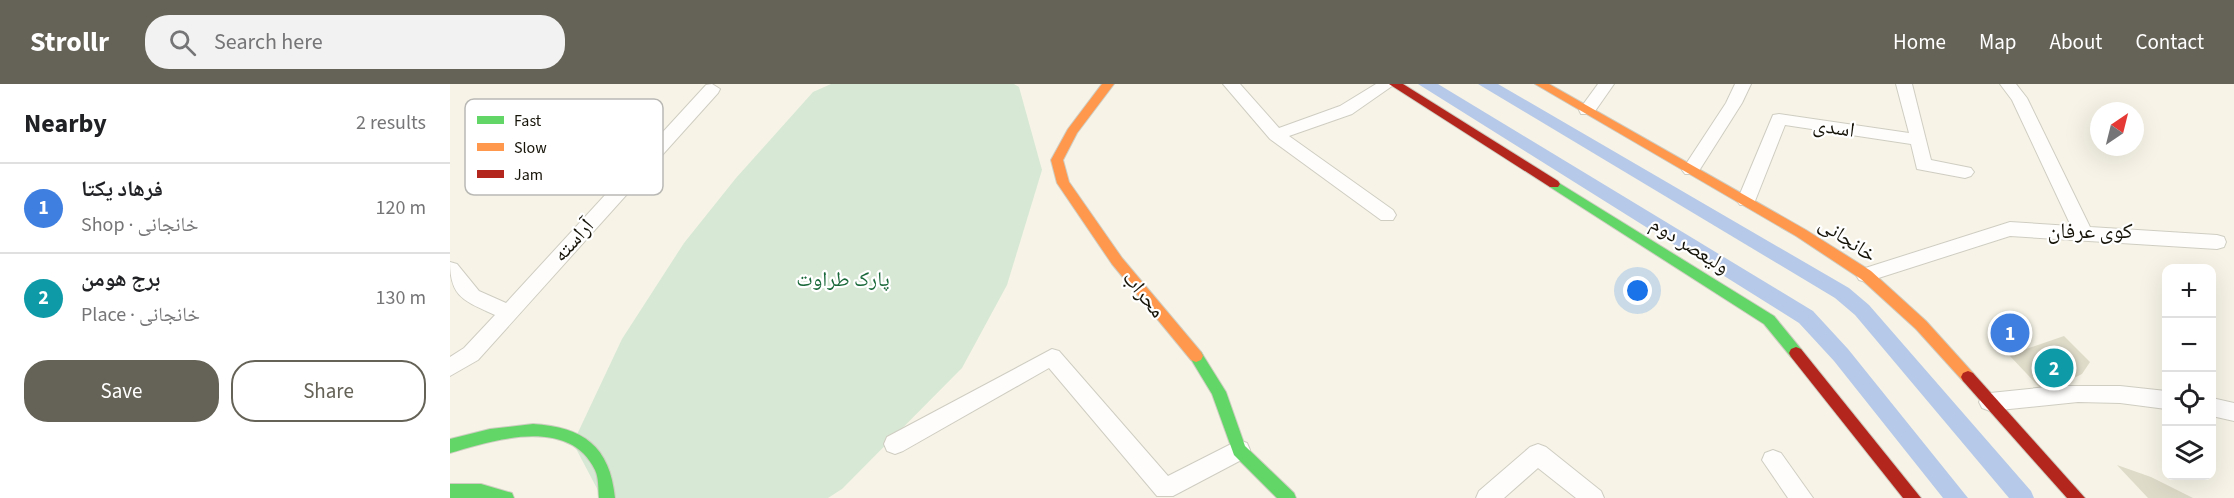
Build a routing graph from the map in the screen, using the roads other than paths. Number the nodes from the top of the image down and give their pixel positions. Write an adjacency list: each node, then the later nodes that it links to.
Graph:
1 (1108, 84): 32 (main road, محراب)
2 (1231, 84): 12 (street)
3 (1387, 84): 12 (street)
4 (1395, 84): 41 (main road, ولیعصر دوم)
5 (1541, 84): 11 (main road, خانجانی)
6 (1606, 84): 11 (street)
7 (1743, 84): 15 (street)
8 (1904, 84): 13 (street)
9 (2008, 84): 20 (street)
10 (712, 89): 14 (street, آراسته)
11 (1587, 110): 15 (main road, خانجانی)
12 (1276, 135): 19 (street)
13 (1919, 140): 16 (street); 18 (street, اسدی)
14 (663, 143)
15 (1691, 170): 18 (main road, خانجانی)
16 (1965, 172)
17 (615, 195): 24 (street, آراسته)
18 (1746, 201): 23 (main road, خانجانی)
19 (1387, 215)
20 (2084, 233): 21 (street); 23 (street)
21 (2217, 242)
22 (450, 269): 24 (street)
23 (1866, 275): 27 (main road, خانجانی)
24 (508, 312): 25 (street, آراسته)
25 (450, 368)
26 (2162, 399): 27 (street)
27 (1990, 402): 42 (main road, خانجانی)
28 (2216, 408): 29 (street)
29 (2234, 412)
30 (895, 444): 32 (street)
31 (450, 446): 36 (main road)
32 (1239, 450): 37 (main road, محراب)
33 (1773, 460): 40 (street)
34 (450, 491): 35 (main road)
35 (506, 498)
36 (607, 498)
37 (1288, 498)
38 (1487, 498): 39 (street)
39 (1593, 498)
40 (1802, 498)
41 (1913, 498)
42 (2077, 498)

